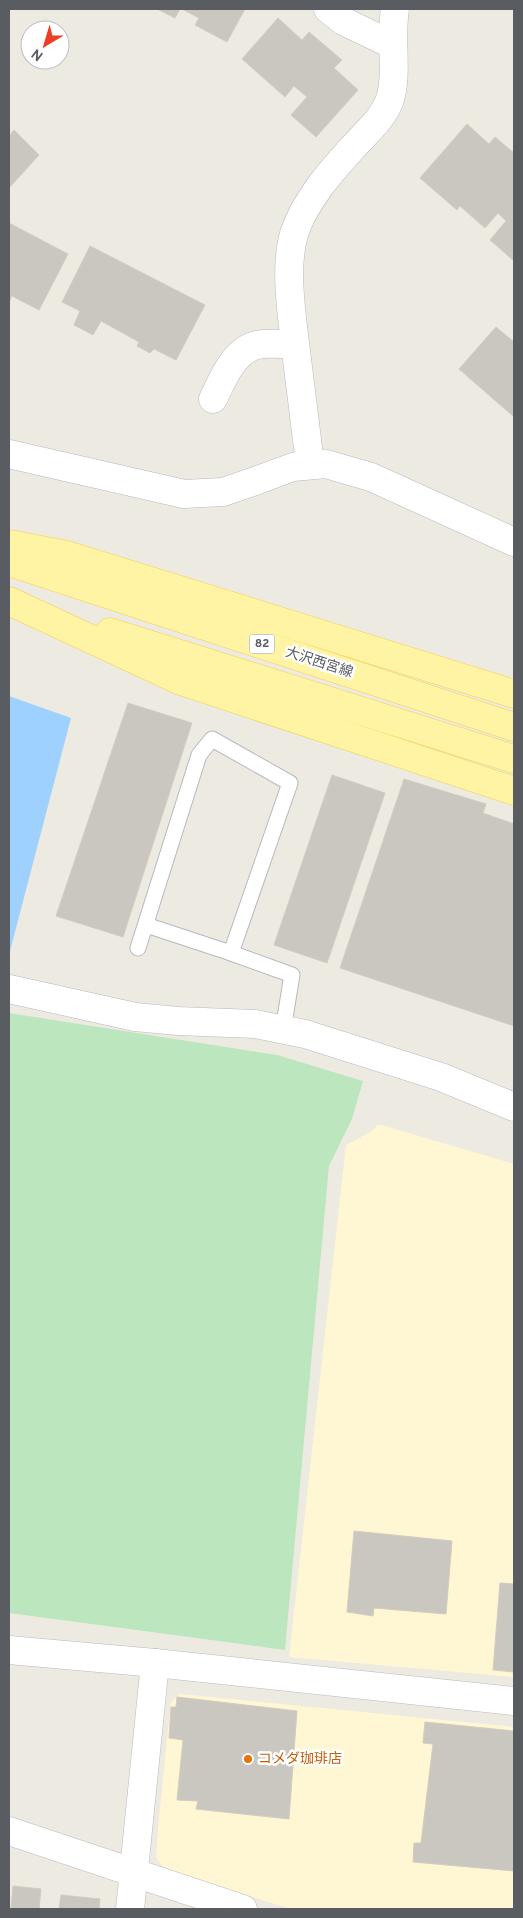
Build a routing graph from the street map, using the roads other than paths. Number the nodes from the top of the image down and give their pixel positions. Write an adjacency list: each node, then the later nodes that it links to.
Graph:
1 (328, 9): 3 (street)
2 (395, 9): 3 (street)
3 (392, 46): 4 (street)
4 (295, 345): 5 (street); 7 (street)
5 (212, 400)
6 (9, 454): 7 (street)
7 (310, 464): 8 (street)
8 (514, 542)
9 (9, 544): 12 (main road)
10 (9, 562): 13 (main road, 大沢西宮線 / 82)
11 (9, 600): 14 (main road); 15 (main road)
12 (514, 694)
13 (514, 727)
14 (514, 760)
15 (514, 792)
16 (146, 925): 17 (lane); 18 (lane); 18 (lane)
17 (138, 948)
18 (231, 953): 20 (lane)
19 (9, 989): 20 (street)
20 (283, 1030): 21 (street)
21 (514, 1107)
22 (9, 1650): 23 (street)
23 (155, 1663): 24 (street); 26 (street)
24 (514, 1701)
25 (9, 1831): 26 (street)
26 (133, 1873): 27 (street); 28 (street)
27 (130, 1909)
28 (243, 1909)

